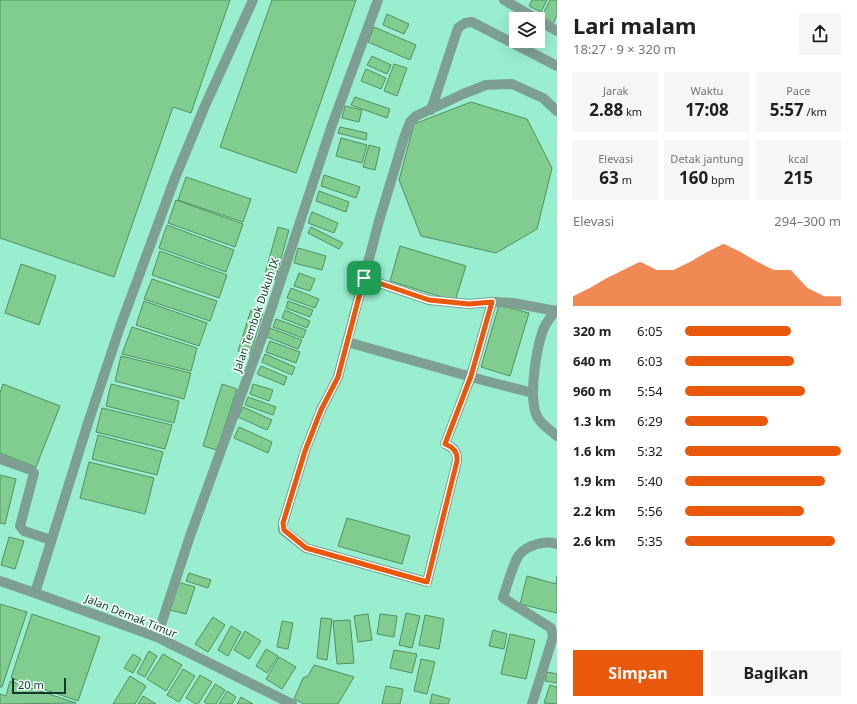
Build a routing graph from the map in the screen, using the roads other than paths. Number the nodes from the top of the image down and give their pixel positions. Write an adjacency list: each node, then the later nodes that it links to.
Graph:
1 (254, 0): 18 (street)
2 (378, 0): 22 (street, Jalan Tembok Dukuh IX)
3 (504, 0): 4 (street)
4 (525, 12)
5 (545, 24): 6 (street)
6 (557, 31)
7 (557, 66): 8 (street)
8 (431, 110): 9 (street); 10 (street)
9 (557, 111)
10 (364, 278): 11 (street); 13 (street)
11 (492, 302): 12 (street); 14 (street)
12 (556, 310): 15 (street)
13 (347, 342): 14 (street); 14 (street)
14 (471, 376): 15 (street)
15 (533, 393): 16 (street)
16 (557, 436)
17 (0, 459): 18 (street)
18 (51, 540): 21 (street)
19 (557, 544): 24 (street)
20 (0, 581): 21 (street, Jalan Demak Timur)
21 (35, 592): 22 (street, Jalan Demak Timur)
22 (157, 638): 23 (street, Jalan Demak Timur)
23 (292, 704)
24 (532, 704)

